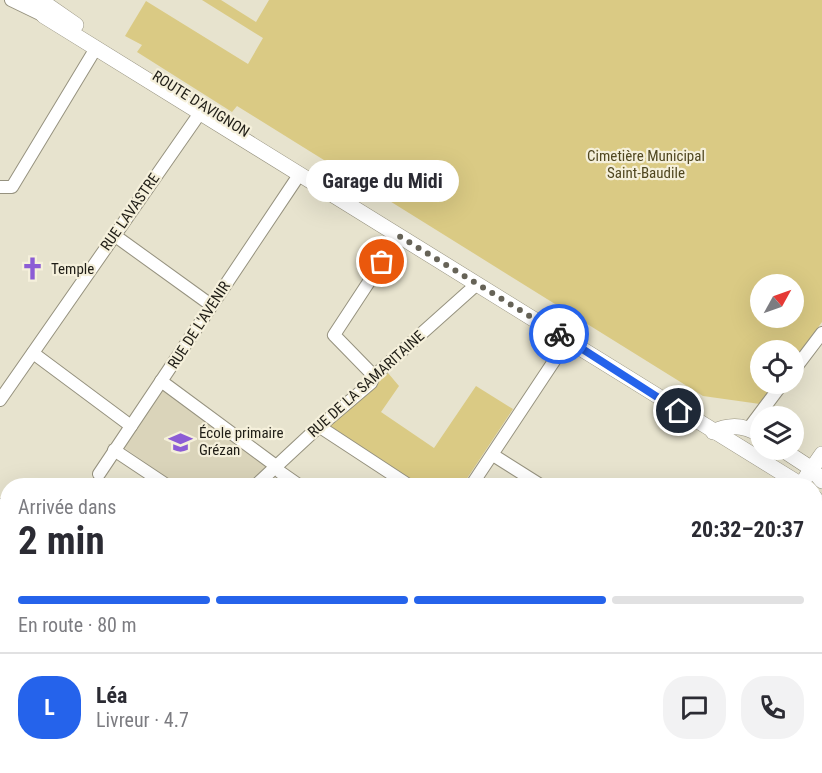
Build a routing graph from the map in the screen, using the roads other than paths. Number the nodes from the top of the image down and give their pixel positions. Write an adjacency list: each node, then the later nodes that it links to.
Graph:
1 (10, 0): 4 (street, ROUTE D'AVIGNON)
2 (30, 0): 4 (main road, ROUTE D'AVIGNON)
3 (40, 0): 9 (main road, ROUTE D'AVIGNON)
4 (44, 16): 5 (main road, ROUTE D'AVIGNON)
5 (96, 48): 6 (main road, ROUTE D'AVIGNON); 8 (street)
6 (200, 113): 7 (main road, ROUTE D'AVIGNON); 10 (street, RUE LAVASTRE)
7 (299, 175): 9 (main road, ROUTE D'AVIGNON); 13 (street, RUE DE L'AVENIR)
8 (0, 187)
9 (359, 211): 11 (main road, ROUTE D'AVIGNON)
10 (114, 235): 13 (street); 16 (street, RUE LAVASTRE)
11 (399, 236): 12 (main road, ROUTE D'AVIGNON); 18 (street)
12 (477, 284): 15 (main road, ROUTE D'AVIGNON); 18 (street, RUE DE LA SAMARITAINE)
13 (211, 305): 19 (street, RUE DE L'AVENIR)
14 (822, 333): 17 (street)
15 (568, 340): 24 (main road, ROUTE D'AVIGNON); 27 (street)
16 (33, 353): 20 (street, RUE LAVASTRE); 21 (street)
17 (804, 357)
18 (374, 376): 22 (street, RUE DE LA SAMARITAINE)
19 (161, 381): 21 (street, RUE DE L'AVENIR); 29 (street)
20 (0, 400)
21 (131, 426): 25 (street, RUE DE L'AVENIR)
22 (320, 427): 29 (street, RUE DE LA SAMARITAINE); 35 (street)
23 (750, 430): 24 (main road)
24 (713, 432): 38 (main road, ROUTE D'AVIGNON)
25 (114, 450): 30 (street, RUE DE L'AVENIR); 32 (street)
26 (822, 454): 31 (main road, ROUTE D'AVIGNON)
27 (493, 455): 36 (street); 37 (street)
28 (797, 460): 31 (main road)
29 (276, 466): 33 (street, RUE DE LA SAMARITAINE); 34 (street)
30 (99, 474)
31 (817, 475)
32 (156, 478)
33 (263, 478)
34 (289, 478)
35 (398, 478)
36 (477, 478)
37 (529, 478)
38 (790, 478)

